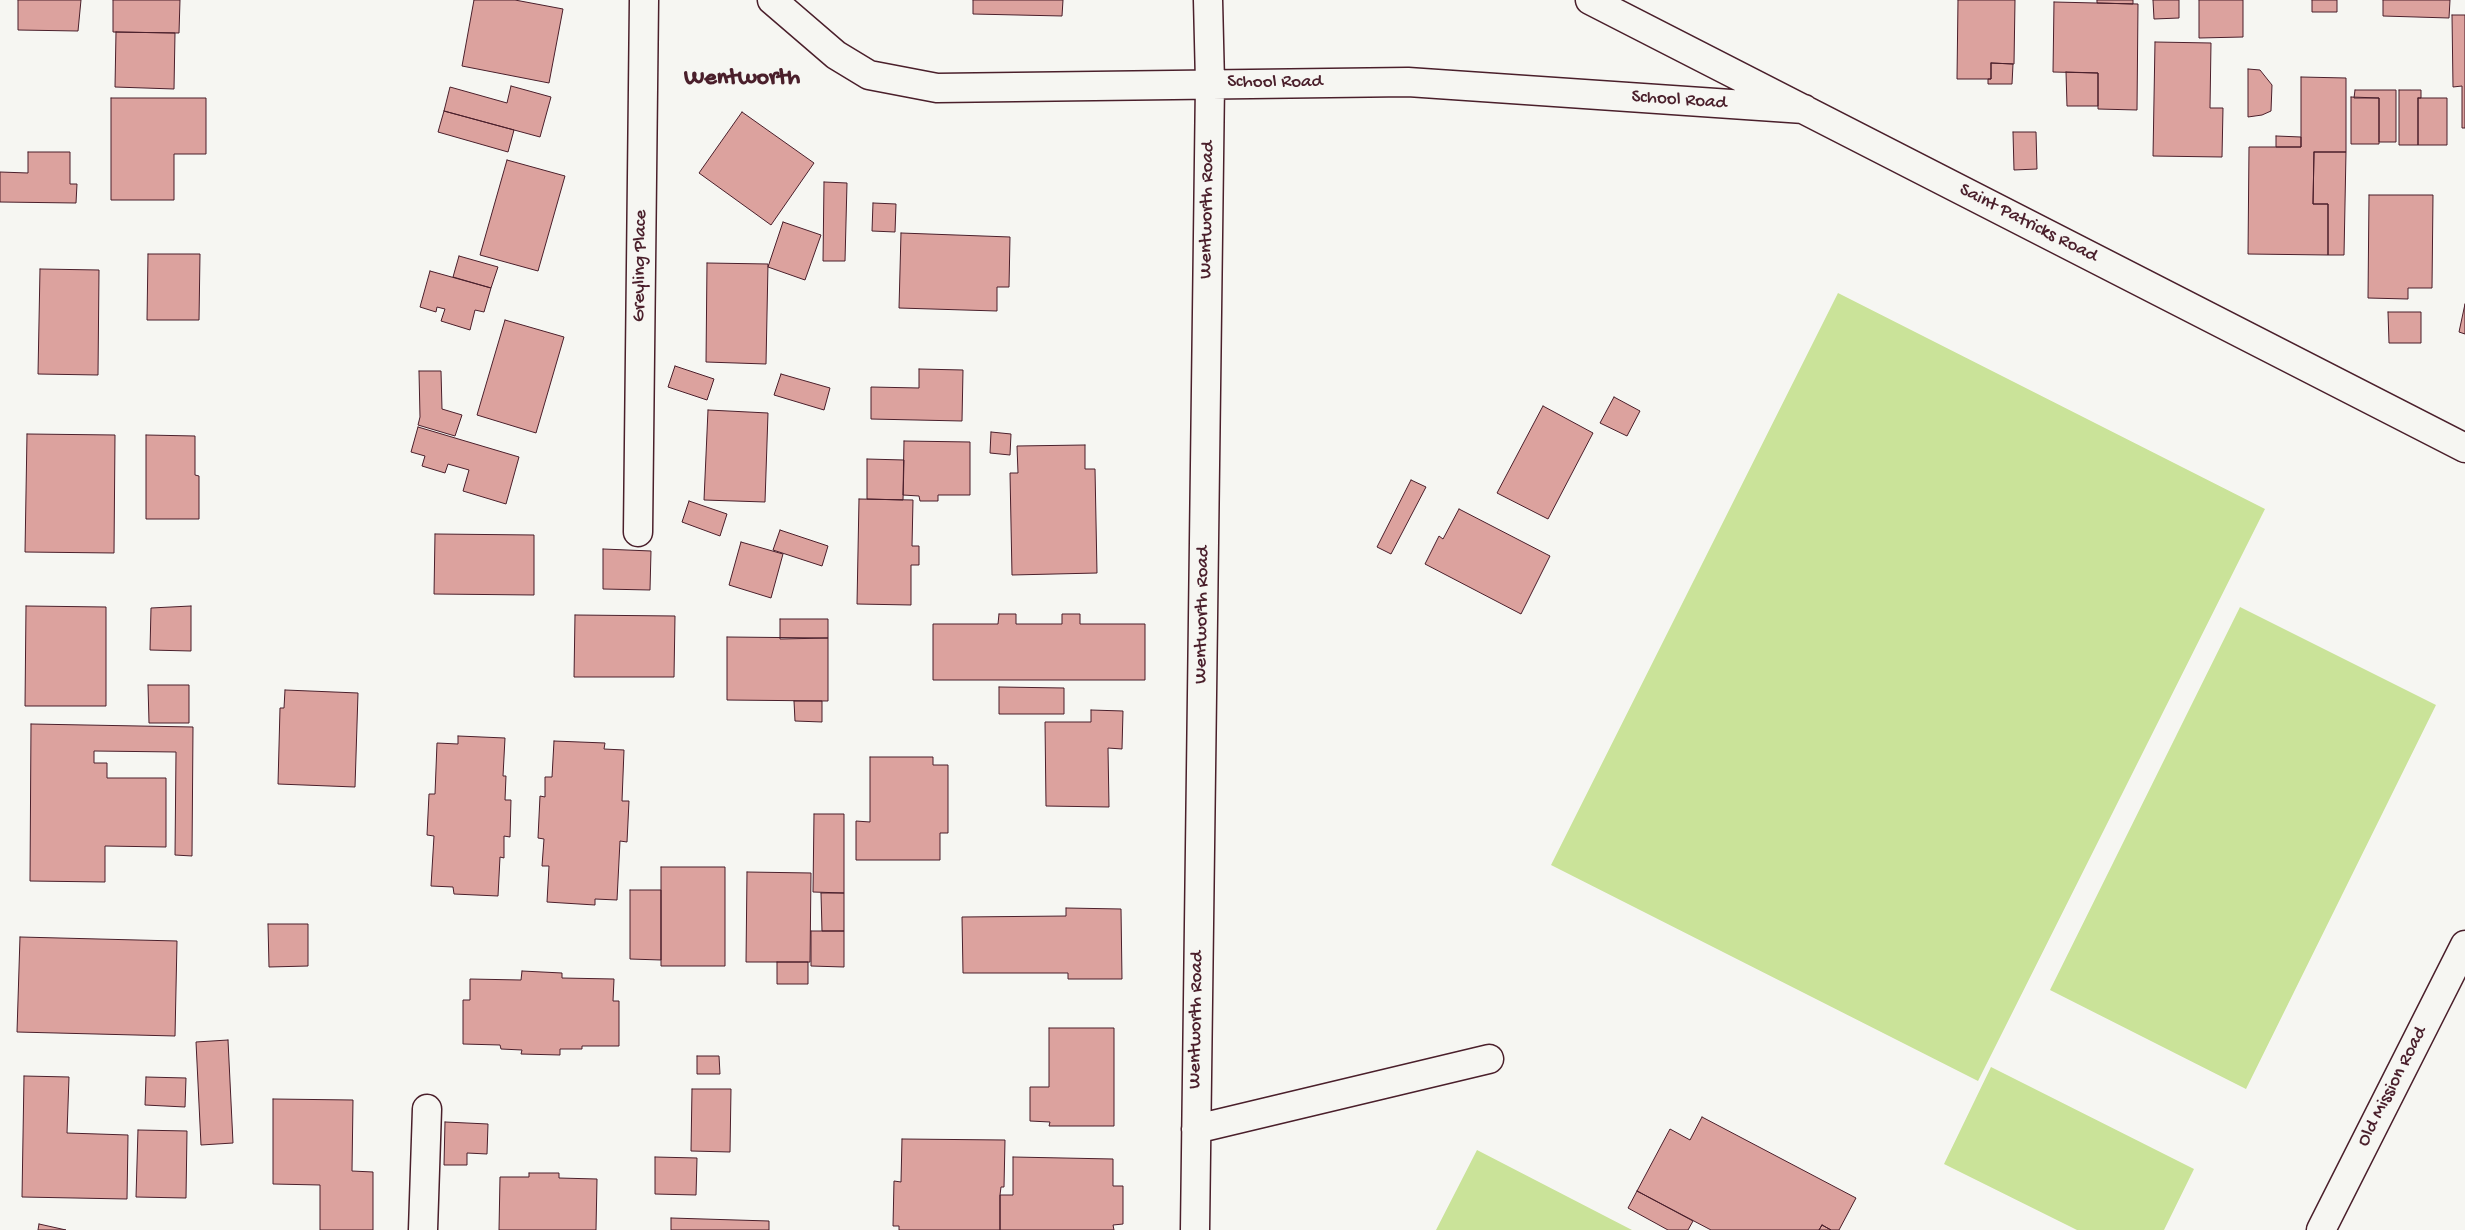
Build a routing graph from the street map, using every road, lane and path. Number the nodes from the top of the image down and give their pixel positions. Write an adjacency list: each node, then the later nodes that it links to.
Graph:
1 (644, 0): 8 (street, Greyling Place)
2 (772, 0): 5 (street, School Road)
3 (1208, 0): 5 (street, Wentworth Road)
4 (1590, 0): 6 (street, Saint Patricks Road)
5 (1210, 83): 6 (street, School Road); 12 (street, Wentworth Road)
6 (1804, 109): 7 (street, Saint Patricks Road)
7 (2465, 448)
8 (638, 532)
9 (2465, 945): 15 (street, Old Mission Road)
10 (1489, 1059): 12 (street)
11 (427, 1109): 13 (street)
12 (1196, 1128): 14 (street, Wentworth Road)
13 (423, 1230)
14 (1195, 1230)
15 (2321, 1230)

